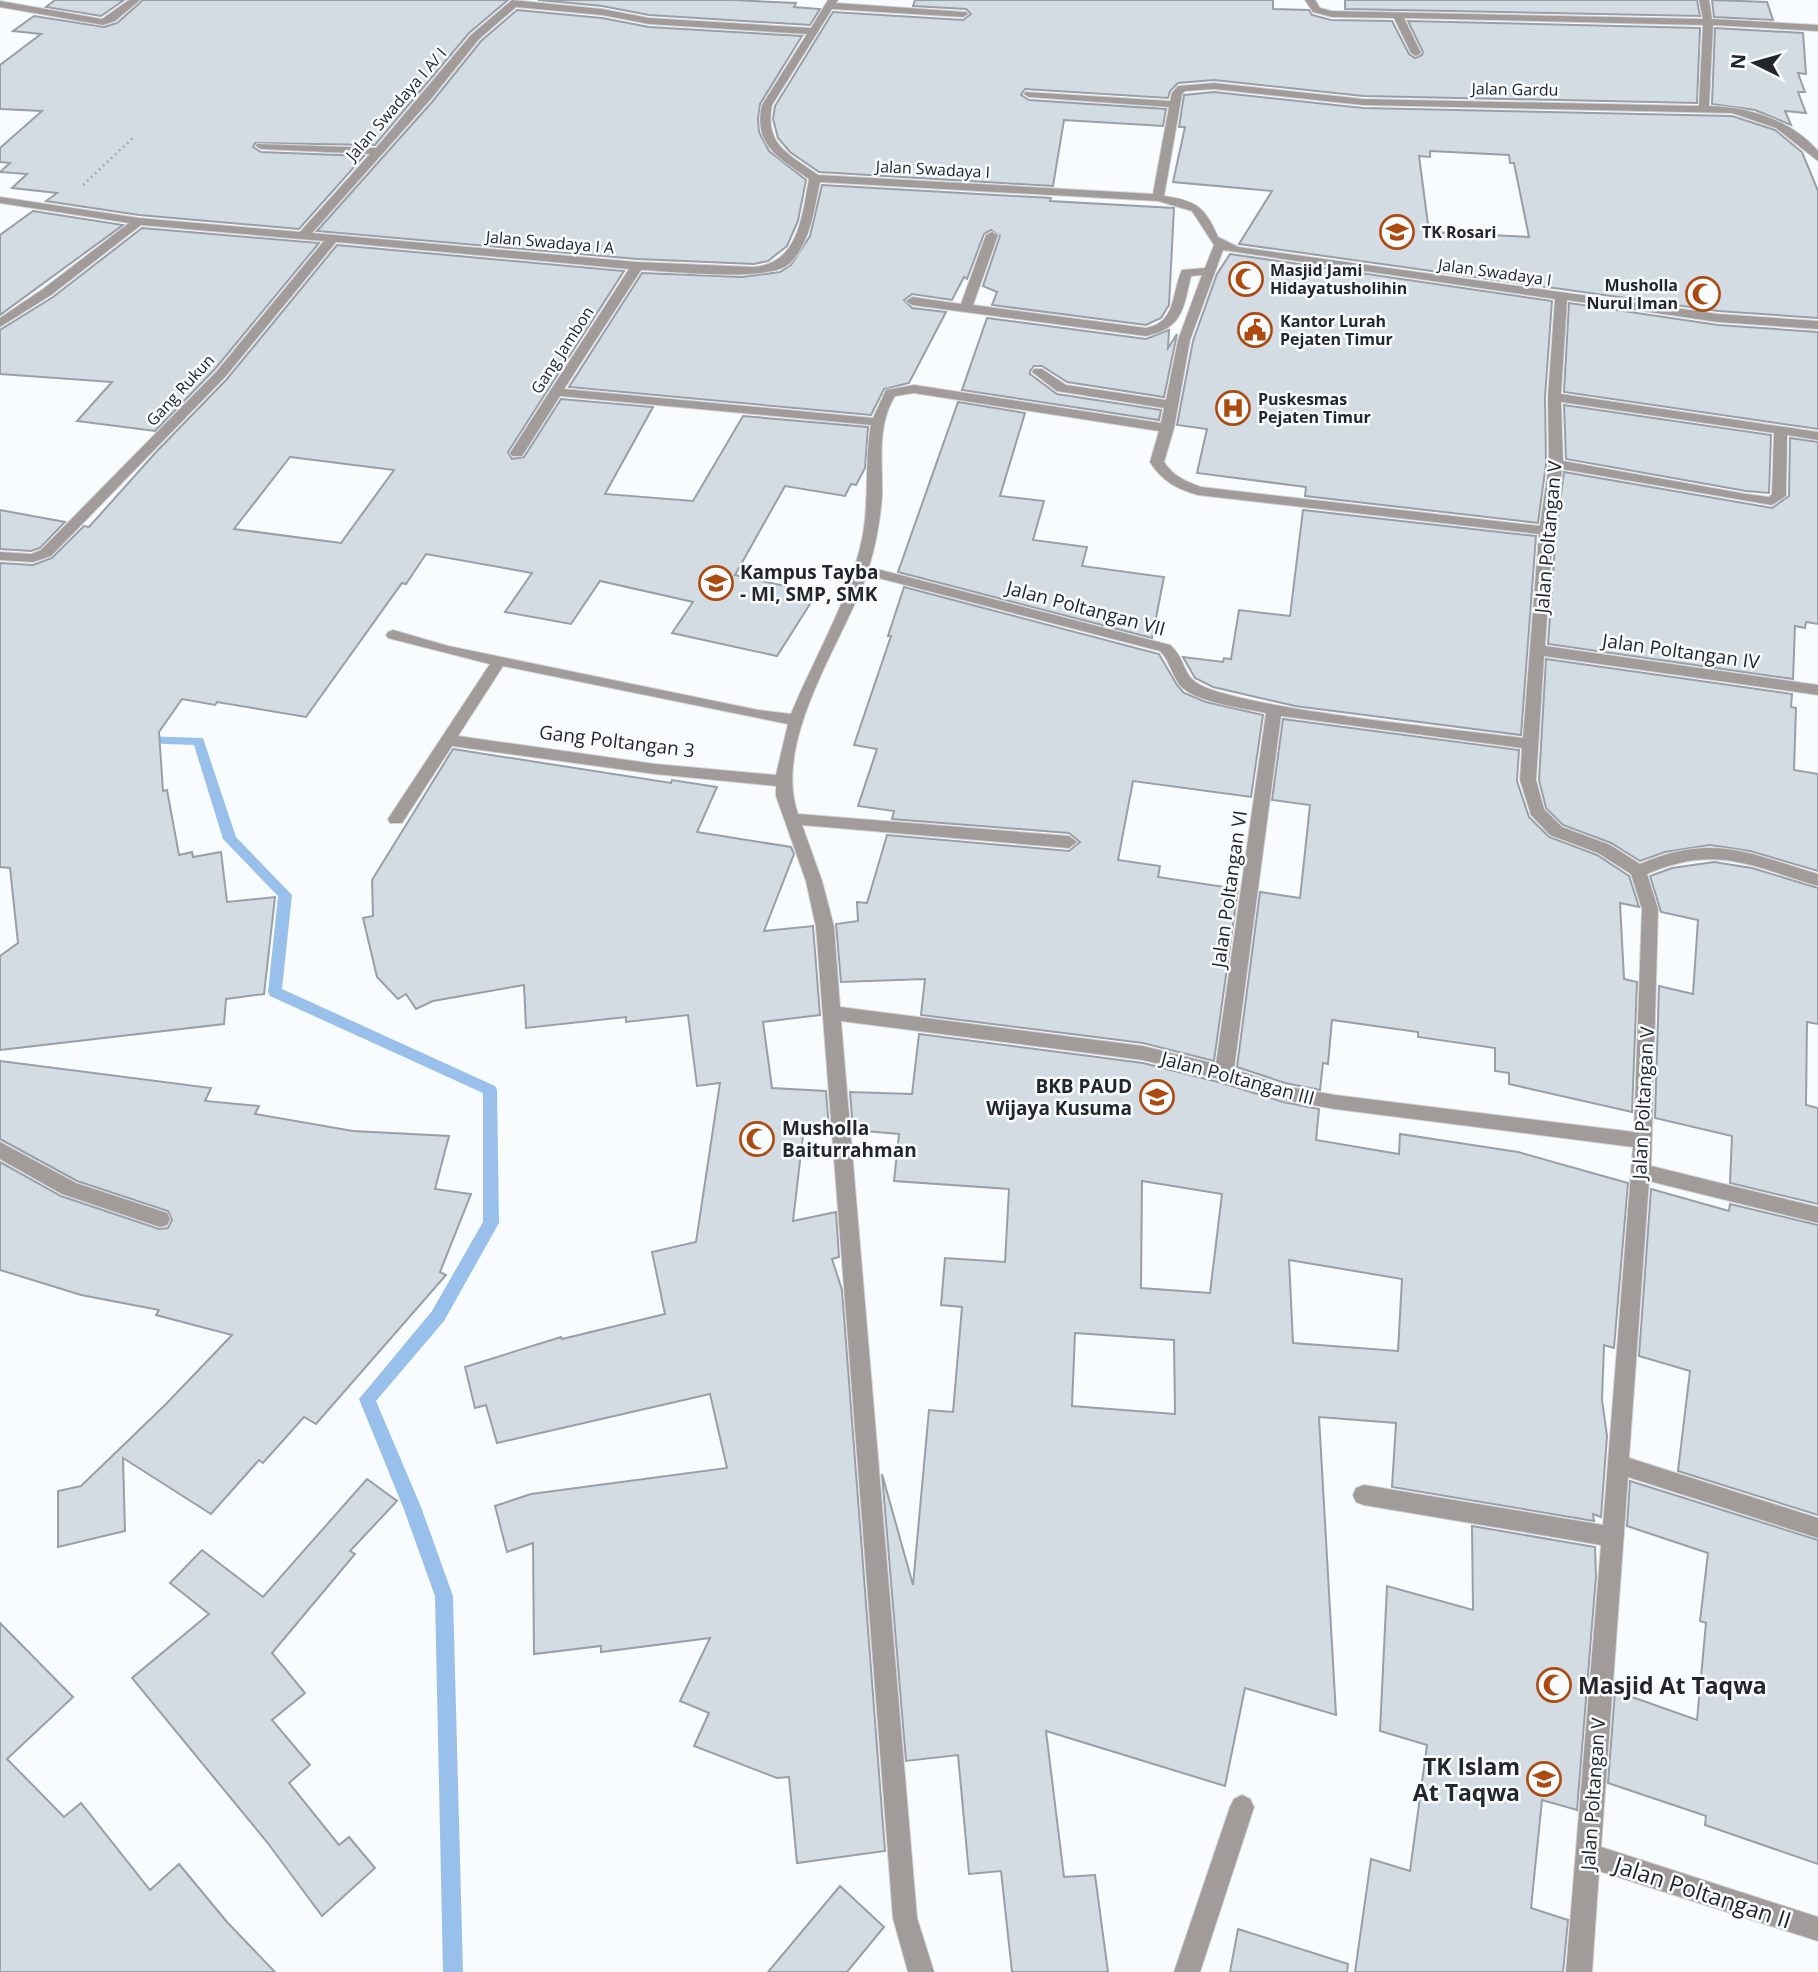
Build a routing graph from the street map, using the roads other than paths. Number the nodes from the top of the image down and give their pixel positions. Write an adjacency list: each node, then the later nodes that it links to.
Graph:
1 (135, 0): 6 (street)
2 (1310, 0): 8 (street)
3 (1703, 0): 9 (street)
4 (516, 2): 11 (street); 17 (street, Jalan Swadaya I A/ I)
5 (831, 3): 7 (street); 11 (street)
6 (0, 4)
7 (963, 14)
8 (1398, 16): 9 (street); 12 (street)
9 (1708, 22): 10 (street); 15 (street)
10 (1818, 28)
11 (814, 31): 19 (street)
12 (1416, 53)
13 (1029, 94): 14 (street)
14 (1175, 104): 15 (street, Jalan Gardu); 20 (street)
15 (1704, 109): 18 (street, Jalan Gardu)
16 (261, 146): 17 (street)
17 (377, 151): 23 (street, Jalan Swadaya I A/ I)
18 (1818, 158)
19 (815, 178): 20 (street, Jalan Swadaya I); 27 (street, Jalan Swadaya I A)
20 (1158, 198): 26 (street, Jalan Swadaya I)
21 (0, 200): 22 (street, Jalan Swadaya I A)
22 (139, 221): 23 (street, Jalan Swadaya I A); 32 (street)
23 (304, 234): 25 (street, Jalan Swadaya I A)
24 (992, 235): 31 (street)
25 (334, 237): 27 (street, Jalan Swadaya I A); 45 (street, Gang Rukun)
26 (1219, 246): 28 (street); 29 (street, Jalan Swadaya I)
27 (637, 266): 35 (street, Gang Jambon)
28 (1211, 271): 31 (street); 37 (street)
29 (1561, 297): 33 (street, Jalan Swadaya I); 36 (street, Jalan Poltangan V)
30 (912, 301): 31 (street)
31 (965, 307)
32 (0, 323)
33 (1818, 325)
34 (1038, 372): 37 (street)
35 (555, 392): 38 (street); 42 (street, Gang Jambon)
36 (1554, 397): 40 (street); 43 (street, Jalan Poltangan V)
37 (1172, 405): 39 (street)
38 (878, 422): 39 (street); 46 (street)
39 (1167, 428): 44 (street)
40 (1781, 430): 41 (street); 43 (street)
41 (1818, 436)
42 (517, 453)
43 (1556, 464): 44 (street, Jalan Poltangan V)
44 (1546, 531): 48 (street, Jalan Poltangan V)
45 (0, 556)
46 (862, 569): 51 (street, Jalan Poltangan VII); 52 (street)
47 (393, 635): 49 (street)
48 (1538, 650): 50 (street, Jalan Poltangan IV); 54 (street, Jalan Poltangan V)
49 (500, 660): 52 (street); 53 (street)
50 (1818, 690)
51 (1274, 710): 54 (street, Jalan Poltangan VII); 62 (street, Jalan Poltangan VI)
52 (795, 720): 55 (street)
53 (448, 740): 55 (street, Gang Poltangan 3); 56 (street)
54 (1529, 744): 59 (street, Jalan Poltangan V)
55 (782, 781): 57 (street)
56 (396, 819)
57 (792, 819): 58 (street); 61 (street)
58 (1069, 842)
59 (1638, 871): 60 (street); 63 (street, Jalan Poltangan V)
60 (1818, 880)
61 (833, 1013): 62 (street, Jalan Poltangan III); 75 (street)
62 (1224, 1073): 63 (street, Jalan Poltangan III)
63 (1643, 1141): 65 (street, Jalan Poltangan V)
64 (0, 1150): 67 (street)
65 (1641, 1171): 66 (street); 68 (street, Jalan Poltangan V)
66 (1818, 1215)
67 (160, 1219)
68 (1618, 1464): 70 (street); 71 (street, Jalan Poltangan V)
69 (1364, 1495): 71 (street)
70 (1818, 1528)
71 (1612, 1537): 73 (street, Jalan Poltangan V)
72 (1242, 1807): 76 (street)
73 (1588, 1855): 74 (street, Jalan Poltangan II); 77 (street, Jalan Poltangan V)
74 (1818, 1929)
75 (921, 1972)
76 (1187, 1972)
77 (1579, 1972)

